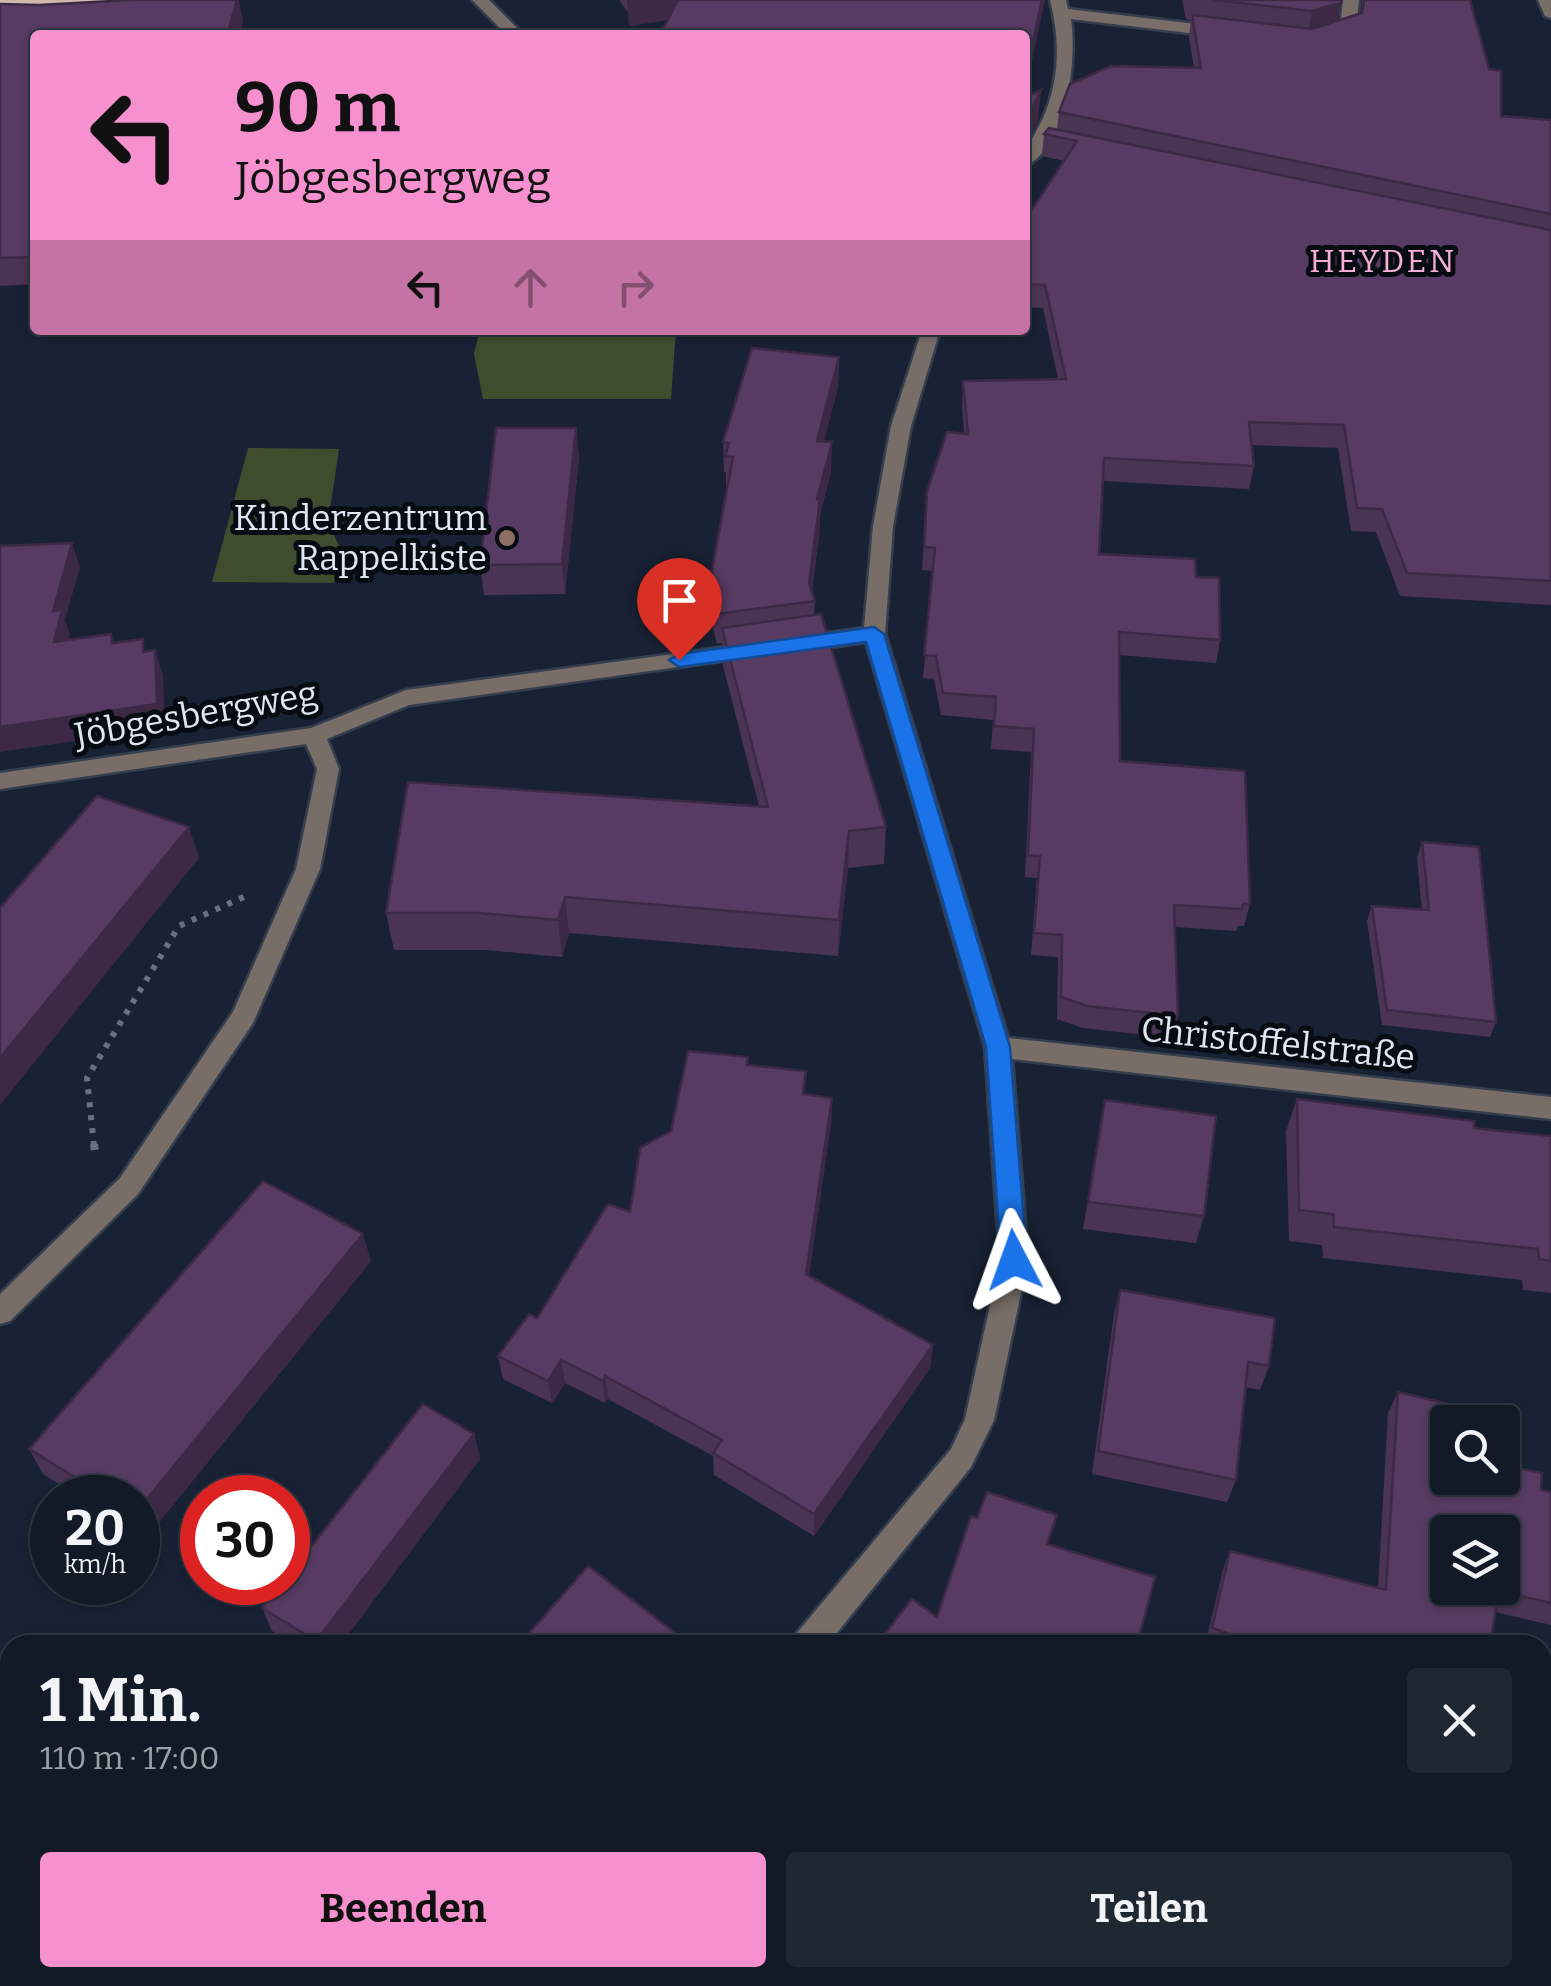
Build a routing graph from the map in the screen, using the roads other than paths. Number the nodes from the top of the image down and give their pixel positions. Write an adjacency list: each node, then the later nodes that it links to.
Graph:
1 (134, 0): 5 (main road)
2 (480, 0): 8 (street)
3 (1351, 0): 10 (street)
4 (1546, 0): 7 (street)
5 (0, 3)
6 (1060, 7): 9 (street); 11 (street)
7 (1551, 13)
8 (511, 30)
9 (1236, 34)
10 (1308, 42)
11 (1044, 140): 12 (street); 13 (street)
12 (1063, 144)
13 (1030, 156)
14 (930, 335): 15 (street)
15 (874, 634): 16 (street, Jöbgesbergweg); 18 (street)
16 (314, 735): 17 (street, Jöbgesbergweg); 20 (street)
17 (0, 781)
18 (998, 1047): 19 (street, Christoffelstraße); 21 (street)
19 (1551, 1108)
20 (0, 1312)
21 (815, 1635)

